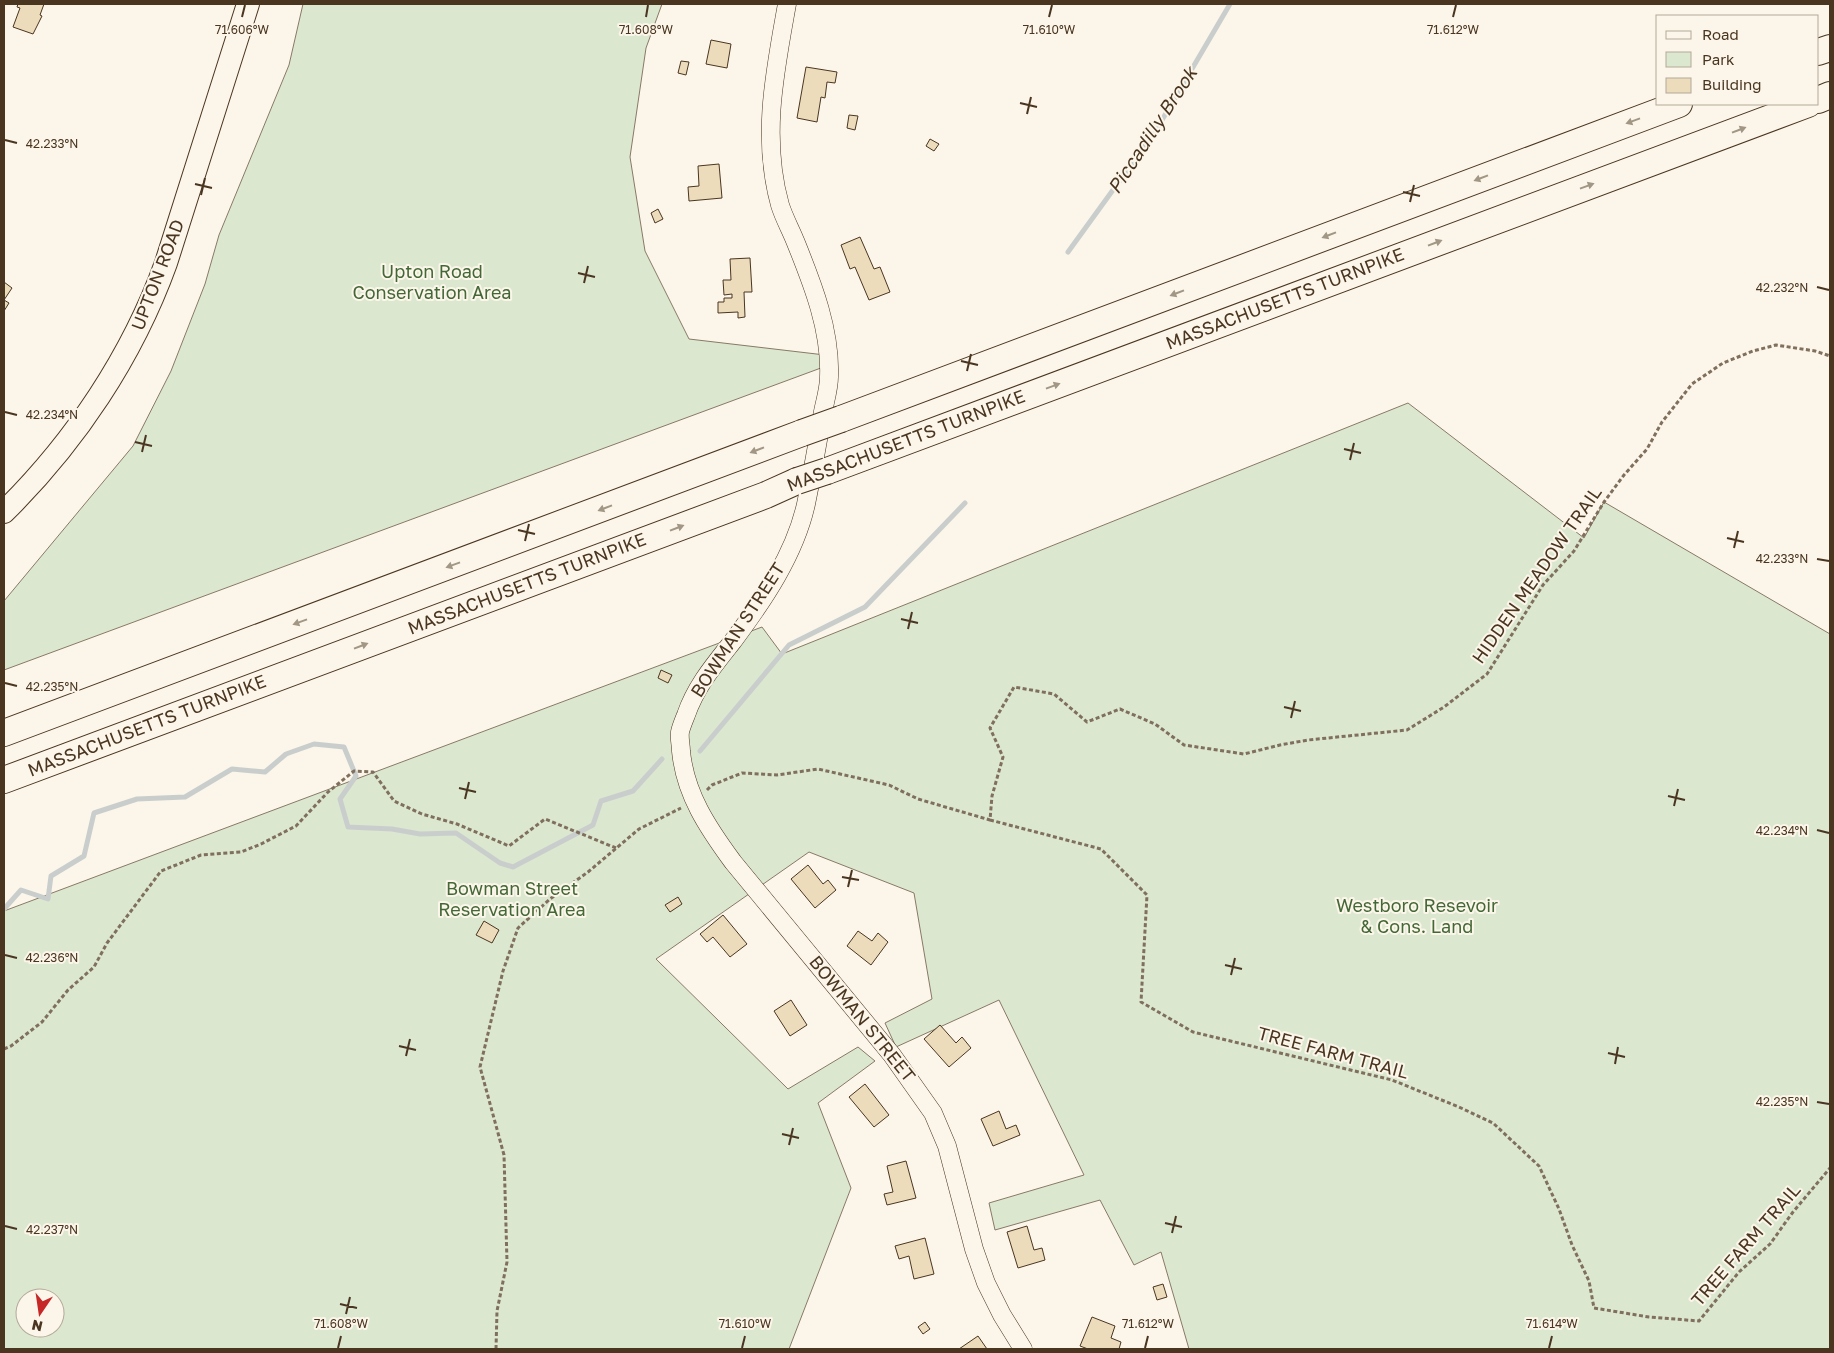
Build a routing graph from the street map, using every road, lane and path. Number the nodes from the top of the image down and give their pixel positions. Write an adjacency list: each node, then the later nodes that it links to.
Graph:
1 (248, 4): 6 (main road, UPTON ROAD)
2 (786, 4): 9 (street, BOWMAN STREET)
3 (1675, 105): 7 (highway, one-way to 7, bridge)
4 (1805, 105): 8 (highway, MASSACHUSETTS TURNPIKE, one-way to 4, bridge)
5 (1830, 356): 10 (path, HIDDEN MEADOW TRAIL)
6 (4, 512)
7 (4, 733)
8 (4, 780)
9 (694, 802): 10 (path); 11 (path); 15 (street, BOWMAN STREET)
10 (990, 820): 13 (path, TREE FARM TRAIL)
11 (616, 848): 12 (path); 14 (path)
12 (4, 1049)
13 (1830, 1168)
14 (496, 1349)
15 (1024, 1349)

